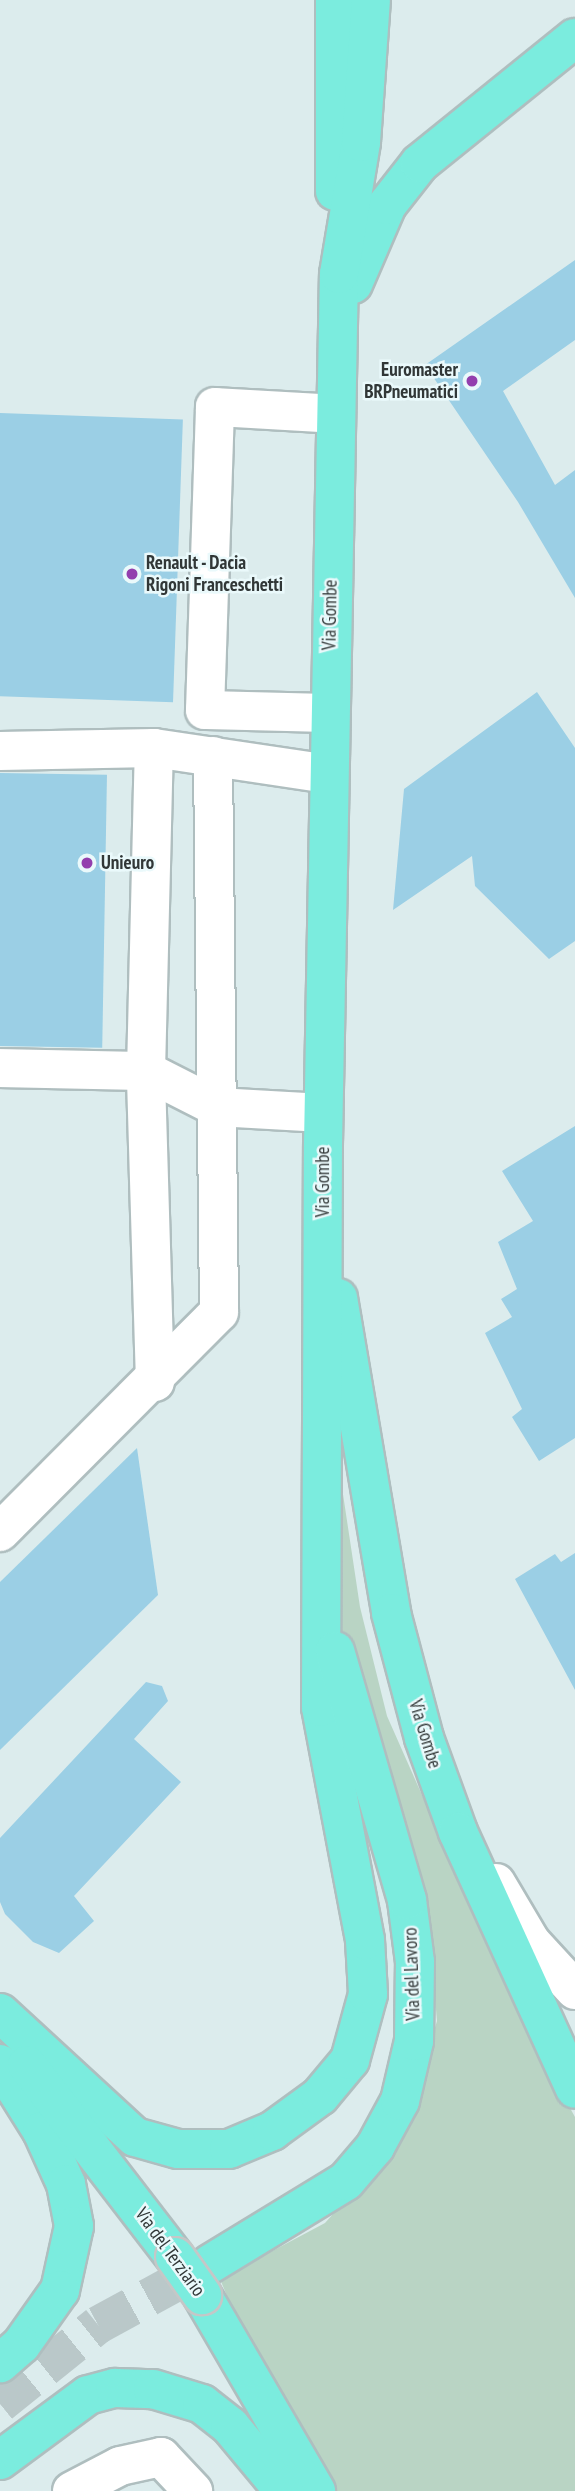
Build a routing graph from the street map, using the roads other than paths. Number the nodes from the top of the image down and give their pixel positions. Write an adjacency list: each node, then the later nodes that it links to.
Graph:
1 (335, 0): 4 (main road)
2 (372, 0): 4 (main road, Via Gombe)
3 (575, 38): 5 (main road)
4 (339, 274): 5 (main road, Via Gombe)
5 (337, 325): 6 (main road, Via Gombe)
6 (335, 414): 7 (main road, Via Gombe); 7 (street)
7 (329, 713): 11 (main road, Via Gombe)
8 (154, 748): 9 (street); 10 (street); 13 (street)
9 (0, 751)
10 (213, 755): 11 (street); 14 (street)
11 (329, 774): 15 (main road, Via Gombe)
12 (0, 1068): 13 (street)
13 (146, 1070): 14 (street); 17 (street)
14 (217, 1107): 15 (street); 17 (street)
15 (323, 1113): 16 (main road, Via Gombe)
16 (323, 1233): 19 (main road, Via Gombe); 20 (main road, Via Gombe)
17 (155, 1382): 18 (street)
18 (0, 1532)
19 (322, 1600): 22 (main road, Via Gombe); 26 (main road, Via del Lavoro)
20 (458, 1832): 21 (street); 25 (main road, Via Gombe)
21 (575, 1990)
22 (0, 2013)
23 (0, 2030): 26 (main road, Via del Terziario)
24 (0, 2064): 27 (main road)
25 (575, 2089)
26 (196, 2272): 32 (main road, Via del Terziario)
27 (0, 2363)
28 (0, 2460): 31 (main road)
29 (190, 2488): 30 (street)
30 (72, 2491)
31 (284, 2491)
32 (316, 2491)

